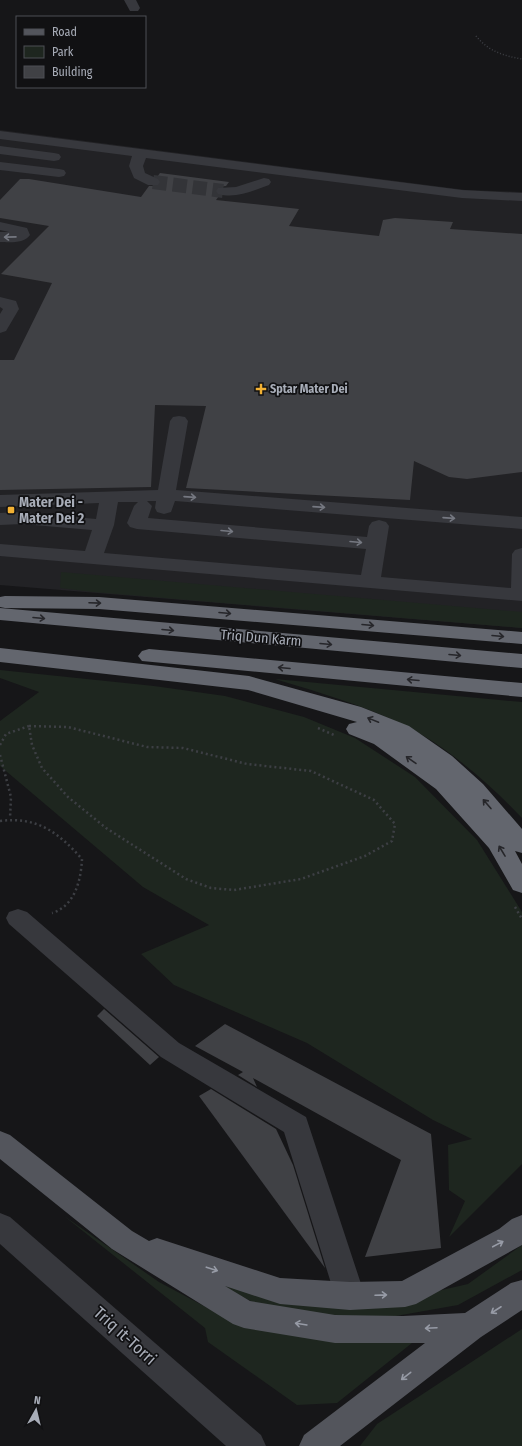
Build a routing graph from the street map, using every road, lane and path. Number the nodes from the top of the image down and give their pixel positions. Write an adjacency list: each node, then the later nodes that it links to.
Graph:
1 (476, 36): 2 (path)
2 (522, 59)
3 (0, 135): 4 (street)
4 (91, 147): 5 (street); 6 (street)
5 (0, 150)
6 (138, 159): 8 (street); 9 (street); 11 (street)
7 (0, 166): 10 (street)
8 (273, 170): 12 (street); 13 (street)
9 (164, 171)
10 (59, 173)
11 (153, 182)
12 (220, 184)
13 (522, 197)
14 (0, 226): 15 (street, one-way to 15)
15 (0, 237)
16 (0, 302): 17 (street)
17 (0, 328)
18 (179, 421): 21 (street)
19 (109, 498): 20 (street); 21 (street); 22 (street); 24 (street)
20 (0, 501)
21 (165, 502): 22 (street); 25 (street); 26 (street, one-way to 26)
22 (143, 506): 25 (street, one-way to 25)
23 (0, 519): 24 (street)
24 (104, 525): 28 (street)
25 (378, 535): 26 (street); 29 (street)
26 (521, 541): 30 (street)
27 (0, 550): 28 (street)
28 (93, 558): 29 (street)
29 (370, 582): 30 (street)
30 (521, 595)
31 (0, 602): 33 (highway, one-way to 33)
32 (0, 614): 37 (highway, Triq Dun Karm, one-way to 37)
33 (522, 638)
34 (0, 643): 38 (highway, Triq Dun Karm, one-way to 34)
35 (0, 655): 36 (highway)
36 (55, 661): 46 (highway, one-way to 36); 47 (highway, one-way to 36)
37 (522, 661)
38 (522, 690)
39 (311, 725): 41 (path)
40 (29, 726): 40 (path); 42 (path)
41 (340, 738)
42 (0, 744)
43 (0, 755): 44 (path)
44 (10, 818): 45 (path); 49 (path)
45 (0, 820)
46 (522, 845)
47 (522, 884)
48 (515, 906): 50 (path)
49 (18, 918): 56 (street)
50 (522, 919)
51 (0, 1143): 54 (main road)
52 (0, 1226): 58 (street, Triq it-Torri)
53 (522, 1228): 56 (main road, one-way to 53)
54 (122, 1240): 56 (main road, one-way to 56); 57 (main road, one-way to 54)
55 (522, 1293): 57 (main road, one-way to 57)
56 (350, 1296)
57 (470, 1327): 59 (main road, one-way to 59)
58 (250, 1446)
59 (315, 1446)

